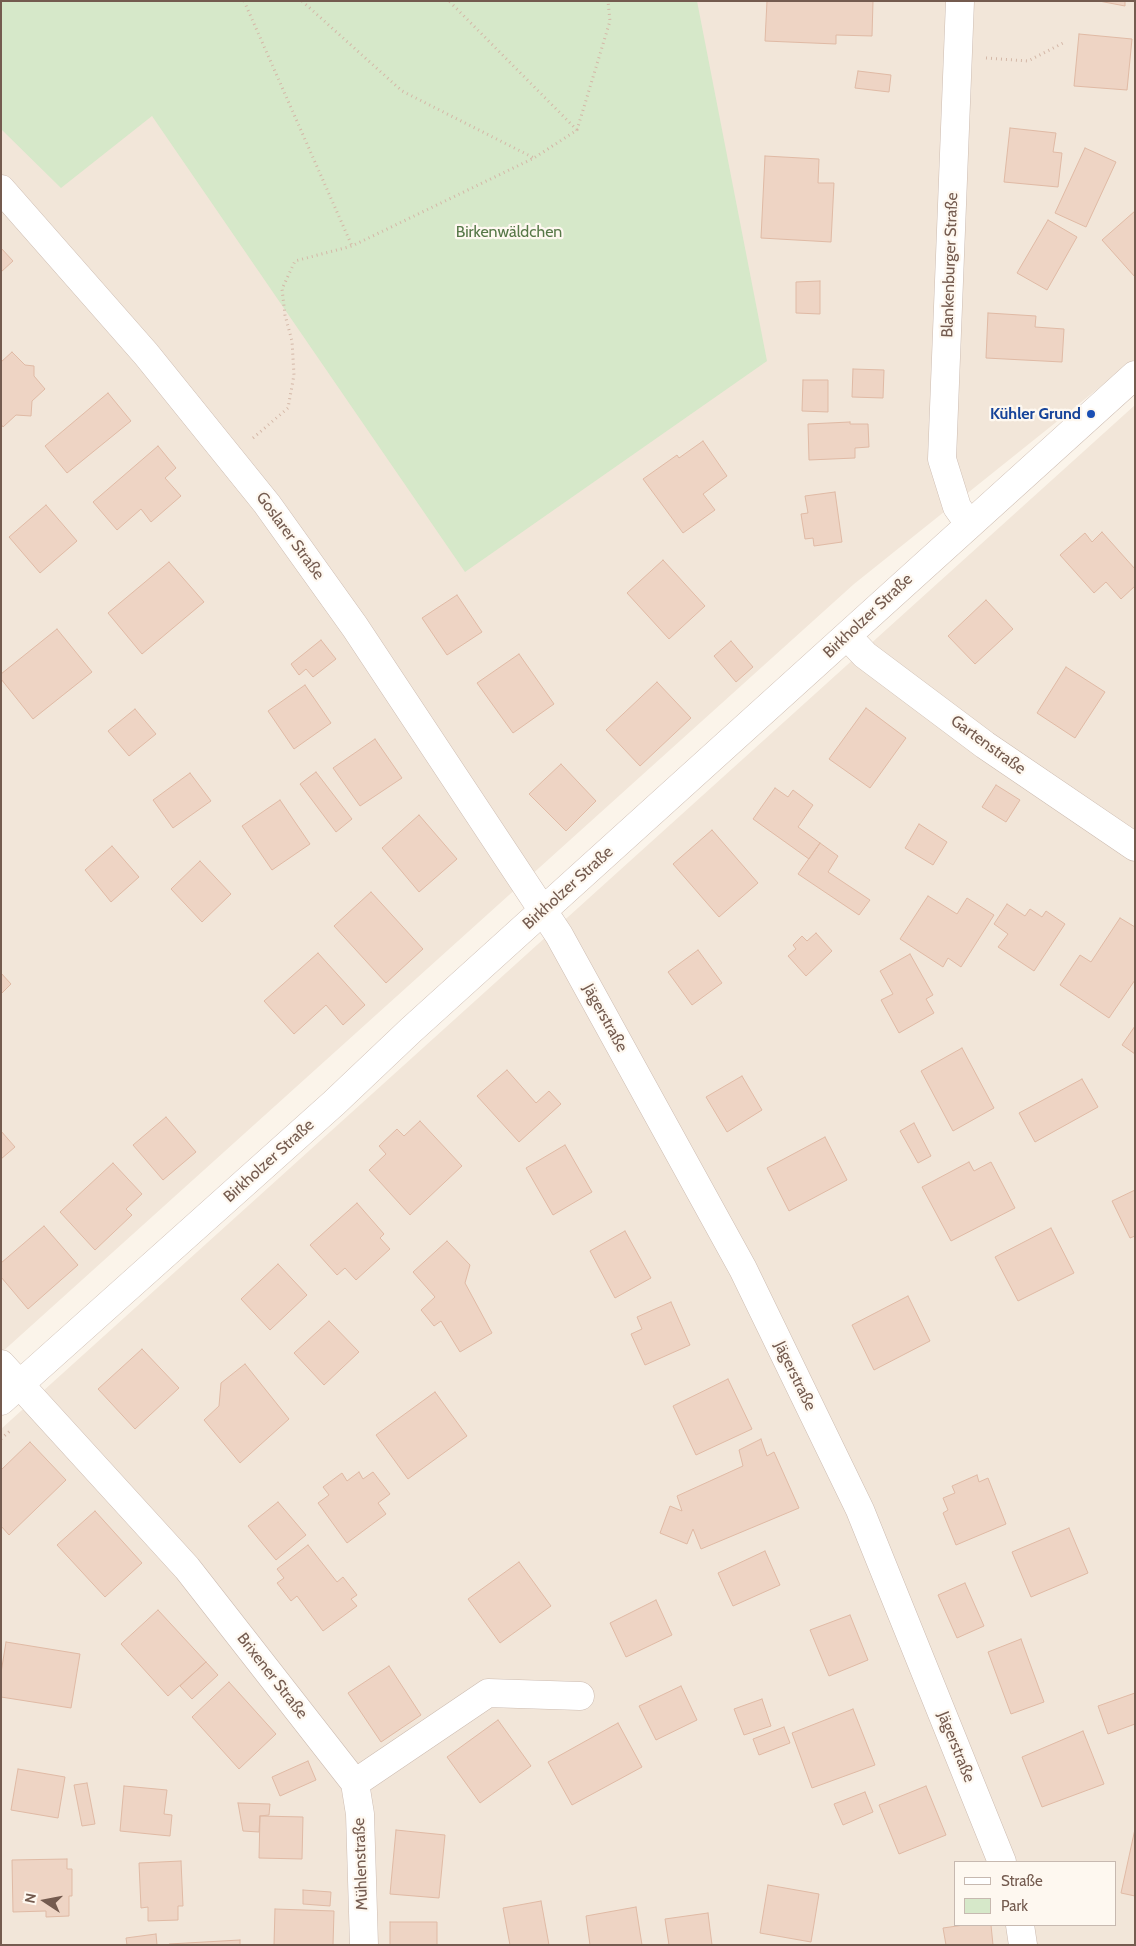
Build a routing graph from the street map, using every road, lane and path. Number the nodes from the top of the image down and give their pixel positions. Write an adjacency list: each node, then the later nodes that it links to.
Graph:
1 (244, 1): 11 (path)
2 (302, 1): 9 (path)
3 (449, 1): 8 (path)
4 (608, 1): 8 (path)
5 (960, 1): 7 (street, Blankenburger Straße)
6 (1065, 42): 7 (path)
7 (958, 56): 14 (street, Blankenburger Straße)
8 (576, 130): 9 (path)
9 (534, 158): 11 (path)
10 (1, 189): 13 (street, Goslarer Straße)
11 (352, 246): 13 (path)
12 (1135, 375): 14 (street, Birkholzer Straße)
13 (230, 457): 17 (street, Goslarer Straße)
14 (969, 524): 15 (street, Birkholzer Straße)
15 (847, 636): 16 (street, Gartenstraße); 17 (street, Birkholzer Straße)
16 (1135, 847)
17 (544, 910): 19 (street, Birkholzer Straße); 22 (street, Jägerstraße)
18 (1, 1364): 19 (street, Brixener Straße)
19 (10, 1393): 21 (street, Brixener Straße)
20 (580, 1696): 21 (street)
21 (355, 1783): 24 (street, Mühlenstraße)
22 (1002, 1861)
23 (1020, 1926): 25 (street)
24 (364, 1945)
25 (1023, 1945)

